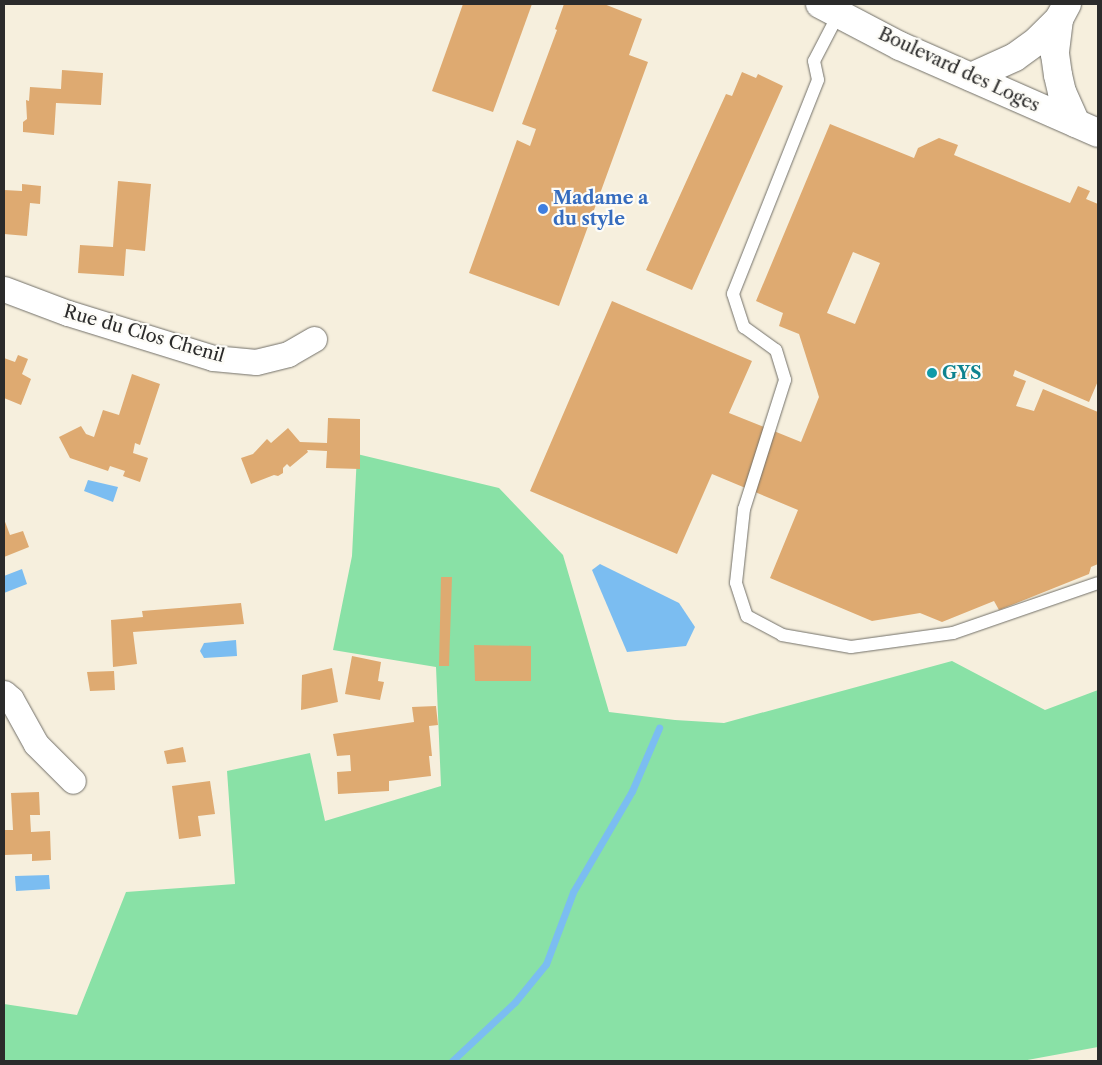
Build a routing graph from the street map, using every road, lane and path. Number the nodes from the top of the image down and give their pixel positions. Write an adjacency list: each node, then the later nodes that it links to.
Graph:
1 (830, 8): 3 (main road, Boulevard des Loges); 7 (lane)
2 (1063, 11): 3 (main road); 4 (main road)
3 (971, 77): 4 (main road, Boulevard des Loges)
4 (1087, 128)
5 (4, 289): 6 (street, Rue du Clos Chenil)
6 (314, 339)
7 (1098, 583)
8 (4, 693): 9 (street)
9 (73, 781)

